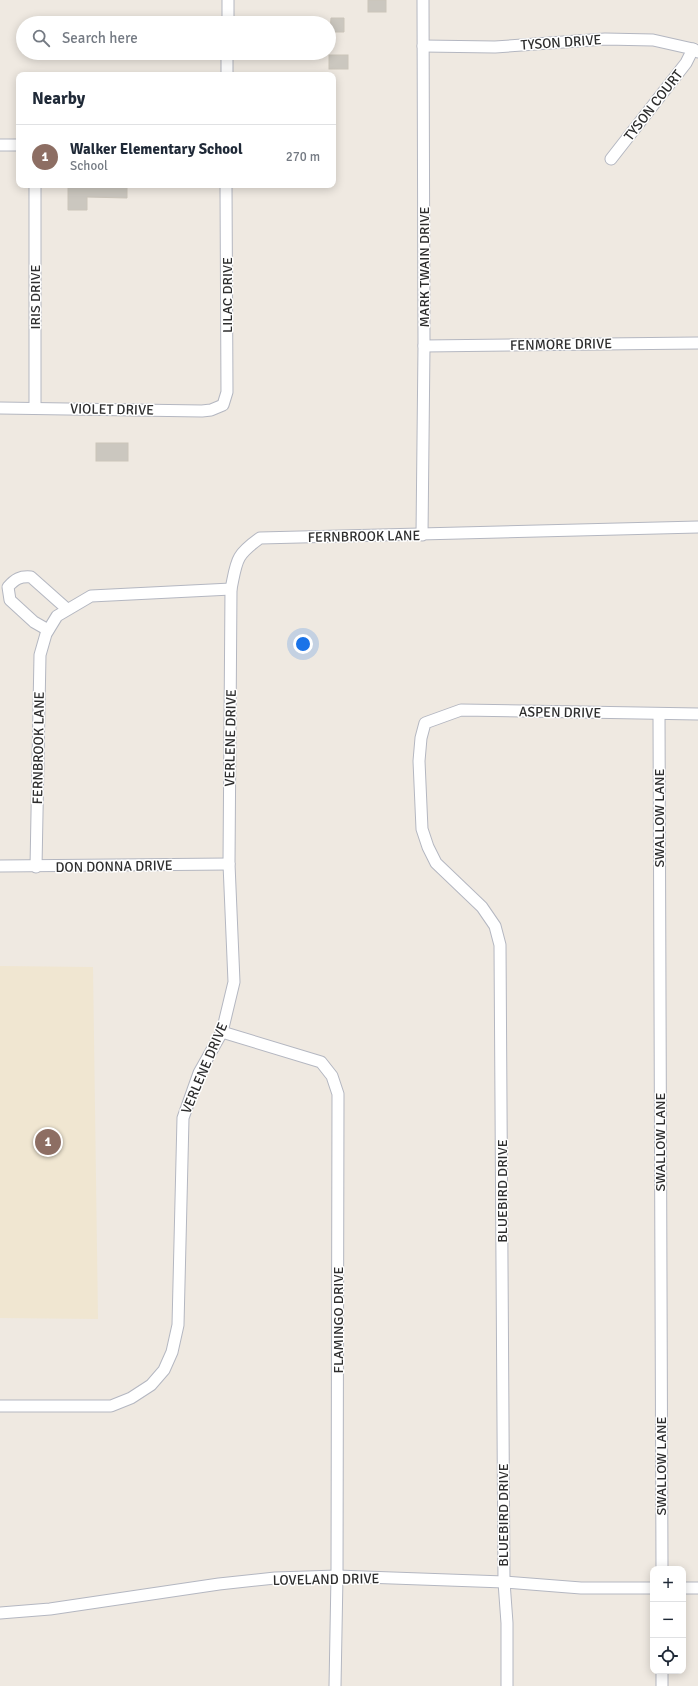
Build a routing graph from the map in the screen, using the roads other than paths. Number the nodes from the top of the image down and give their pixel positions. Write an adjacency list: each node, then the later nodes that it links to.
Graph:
1 (228, 0): 3 (street)
2 (422, 0): 4 (street, MARK TWAIN DRIVE)
3 (228, 16)
4 (423, 46): 5 (street, TYSON DRIVE); 14 (street, MARK TWAIN DRIVE)
5 (695, 50): 10 (street, TYSON COURT)
6 (227, 60): 7 (street)
7 (227, 72)
8 (0, 145): 9 (street)
9 (16, 145)
10 (611, 160)
11 (35, 188): 17 (street, IRIS DRIVE)
12 (226, 188): 15 (street, LILAC DRIVE)
13 (698, 343): 14 (street, FENMORE DRIVE)
14 (424, 346): 19 (street, MARK TWAIN DRIVE)
15 (223, 405): 17 (street, VIOLET DRIVE)
16 (0, 408): 17 (street, VIOLET DRIVE)
17 (35, 408)
18 (698, 527): 19 (street, FERNBROOK LANE)
19 (422, 535): 20 (street, FERNBROOK LANE)
20 (231, 589): 21 (street, FERNBROOK LANE); 26 (street, VERLENE DRIVE)
21 (67, 609): 22 (street, FERNBROOK LANE); 22 (street)
22 (48, 630): 28 (street, FERNBROOK LANE)
23 (659, 714): 24 (street, ASPEN DRIVE); 25 (street, ASPEN DRIVE); 31 (street, SWALLOW LANE)
24 (698, 714)
25 (425, 723): 33 (street, BLUEBIRD DRIVE)
26 (229, 864): 28 (street, DON DONNA DRIVE); 29 (street, VERLENE DRIVE)
27 (0, 866): 28 (street, DON DONNA DRIVE)
28 (36, 867)
29 (222, 1032): 30 (street, VERLENE DRIVE); 32 (street, FLAMINGO DRIVE)
30 (0, 1406)
31 (662, 1566)
32 (337, 1576): 33 (street, LOVELAND DRIVE); 37 (street, LOVELAND DRIVE); 39 (street, FLAMINGO DRIVE)
33 (504, 1582): 34 (street, LOVELAND DRIVE); 40 (street, BLUEBIRD DRIVE)
34 (650, 1588)
35 (686, 1588): 36 (street)
36 (698, 1588)
37 (0, 1613)
38 (662, 1674): 41 (street)
39 (335, 1686)
40 (507, 1686)
41 (662, 1686)

